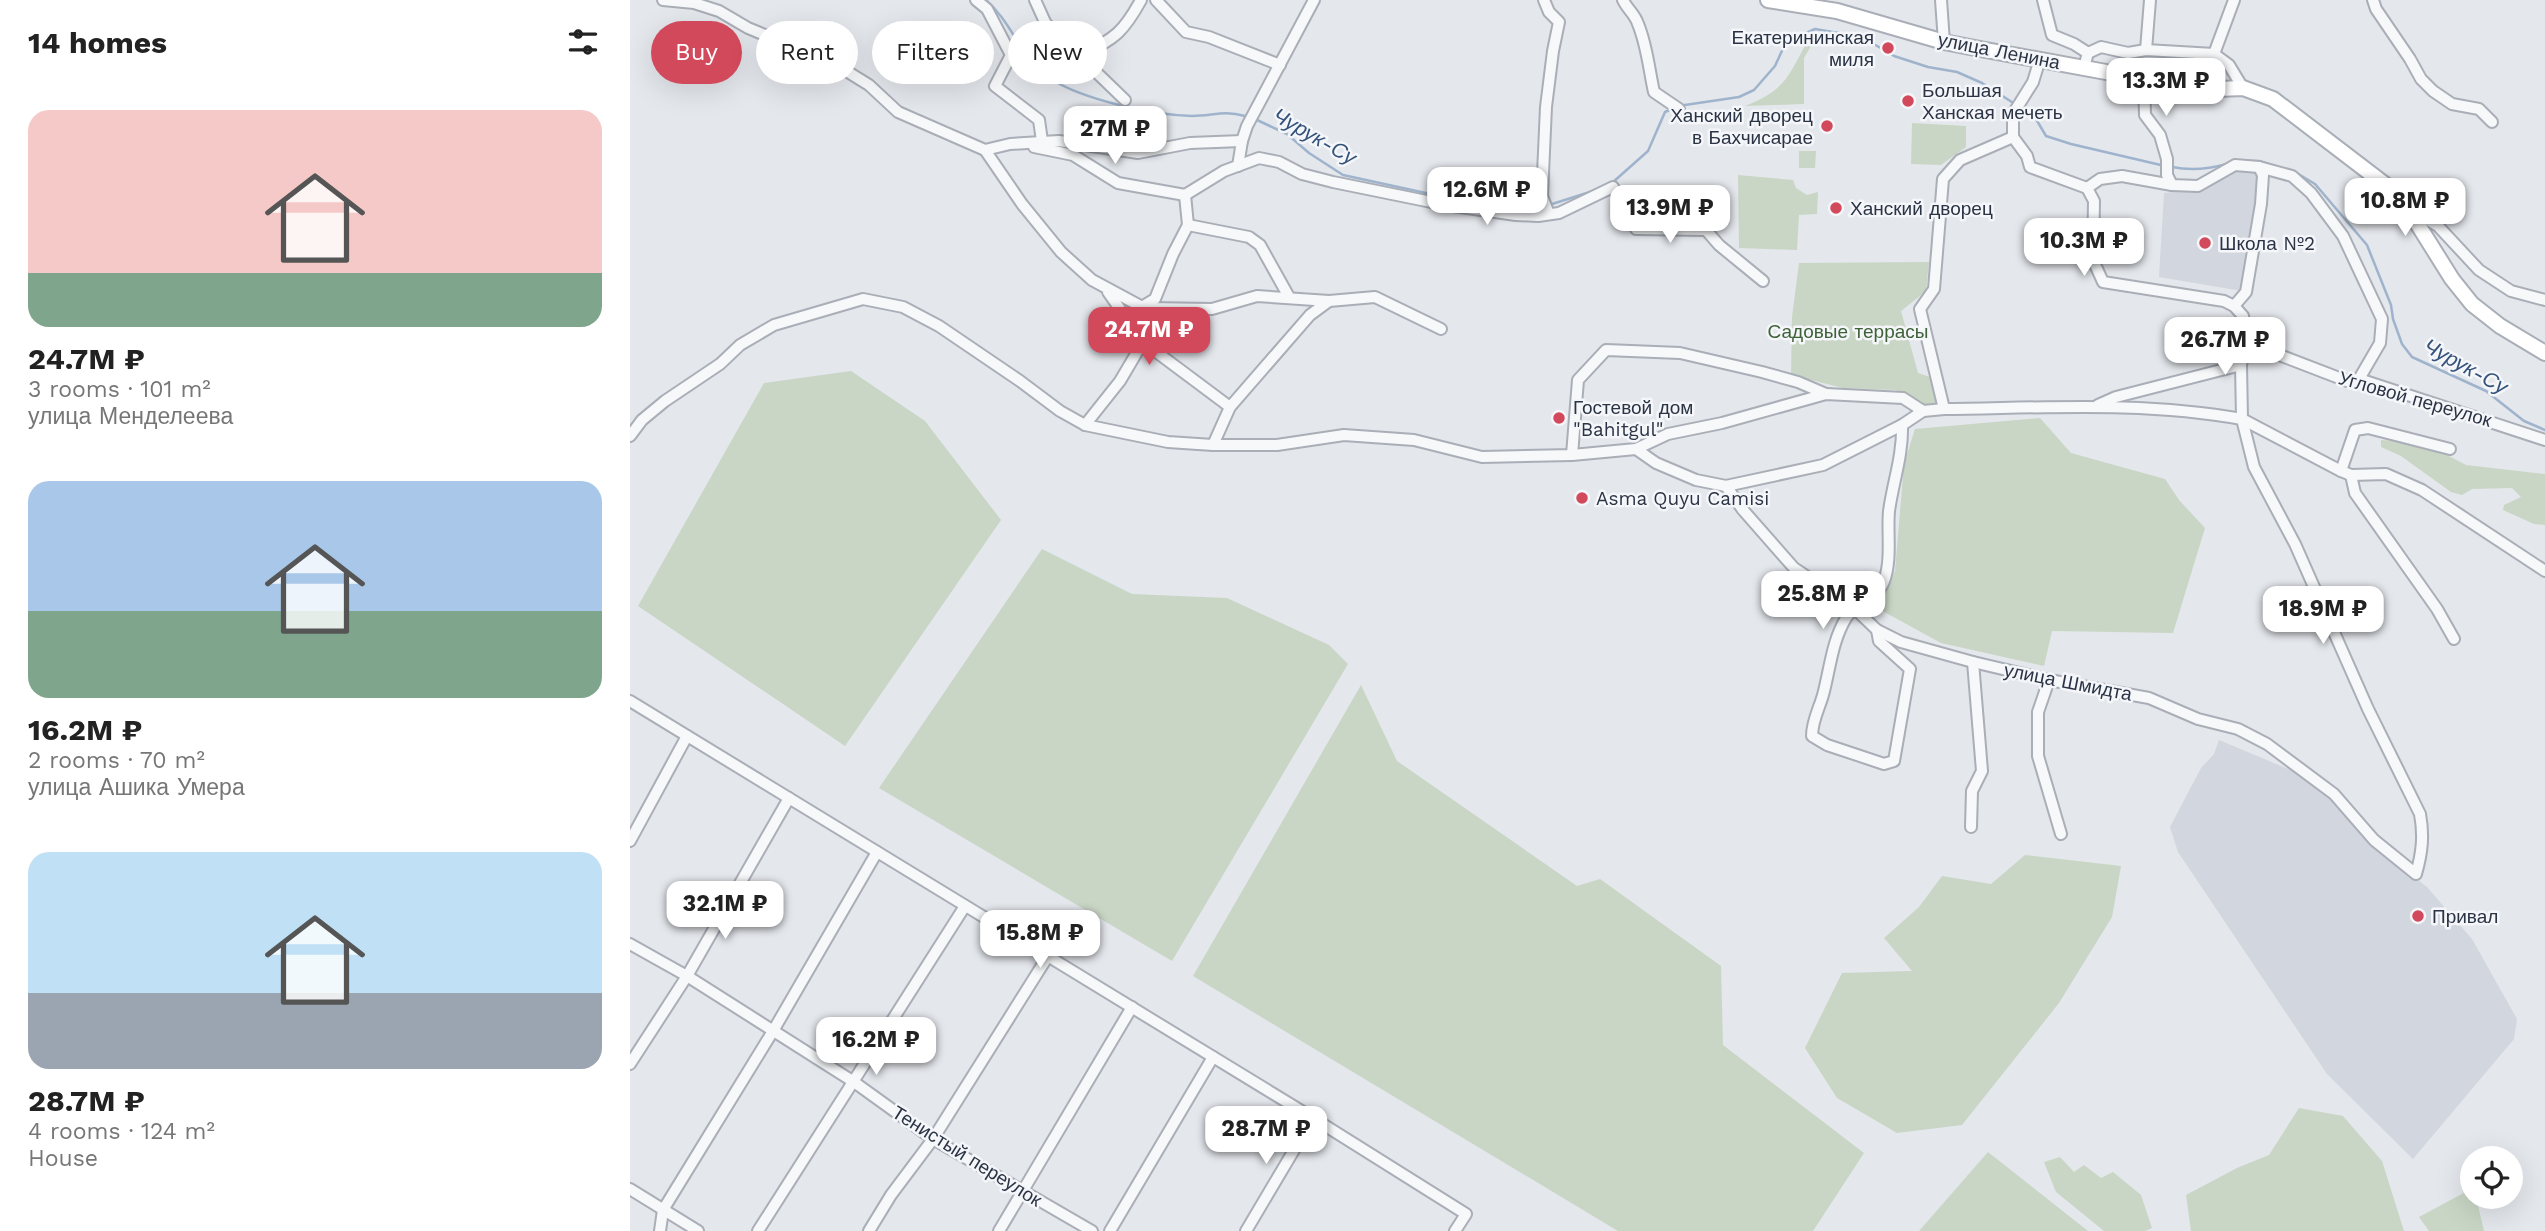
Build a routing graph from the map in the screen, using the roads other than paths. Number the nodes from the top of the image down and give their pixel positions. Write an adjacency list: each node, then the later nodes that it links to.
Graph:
1 (663, 0): 33 (street)
2 (976, 0): 30 (street)
3 (1035, 0): 15 (street)
4 (1141, 0): 17 (street)
5 (1156, 0): 22 (street)
6 (1314, 0): 22 (street)
7 (1544, 0): 40 (street)
8 (1623, 0): 27 (street)
9 (1768, 0): 16 (main road, улица Ленина)
10 (1941, 0): 16 (street)
11 (2043, 0): 21 (street)
12 (2150, 0): 18 (street)
13 (2234, 0): 19 (street)
14 (2373, 0): 28 (street)
15 (1044, 21)
16 (1944, 42): 20 (main road, улица Ленина)
17 (1107, 43)
18 (2146, 50): 19 (street); 21 (street)
19 (2214, 54): 25 (street)
20 (2040, 59): 21 (main road, улица Ленина); 29 (street)
21 (2086, 60): 23 (main road, улица Ленина)
22 (1280, 65): 31 (street)
23 (2144, 79): 25 (main road, улица Ленина); 36 (street)
24 (1107, 83): 26 (street)
25 (2243, 88): 39 (main road, улица Ленина)
26 (1125, 100)
27 (1676, 107)
28 (2492, 122)
29 (2013, 137): 37 (street); 59 (street)
30 (1042, 141): 31 (street); 32 (street)
31 (1241, 141): 34 (street)
32 (1010, 144): 33 (street); 38 (street)
33 (985, 150): 43 (street)
34 (1238, 166): 38 (street); 40 (street)
35 (2259, 167): 36 (street); 47 (street); 55 (street)
36 (2170, 180): 37 (street)
37 (2087, 188): 47 (street)
38 (1185, 195): 41 (street)
39 (2406, 207): 45 (street); 53 (main road, улица Ленина)
40 (1547, 209): 42 (street)
41 (1188, 225): 44 (street); 48 (street)
42 (1763, 281)
43 (1107, 289): 48 (street); 49 (street)
44 (1289, 297): 46 (street); 48 (street)
45 (2545, 300)
46 (1329, 301): 50 (street); 57 (street)
47 (2234, 306): 51 (street)
48 (1144, 308): 49 (street)
49 (1125, 317): 52 (street)
50 (1441, 329)
51 (2247, 339): 54 (street); 55 (street, Угловой переулок)
52 (1143, 342): 57 (street); 62 (street)
53 (2545, 353)
54 (2241, 365): 58 (street); 61 (street)
55 (2359, 379): 65 (street, Угловой переулок)
56 (1826, 394): 60 (street); 67 (street); 69 (street)
57 (1230, 407): 66 (street)
58 (2096, 407): 59 (street); 61 (street)
59 (1944, 409): 60 (street)
60 (1923, 411): 63 (street)
61 (2242, 419): 70 (street); 77 (street, улица Шмидта)
62 (1084, 425): 64 (street); 66 (street)
63 (1902, 425): 71 (street); 73 (street)
64 (630, 436)
65 (2545, 440)
66 (1213, 445): 69 (street)
67 (1636, 449): 69 (street); 71 (street)
68 (2450, 449): 70 (street)
69 (1572, 455)
70 (2346, 473): 72 (street); 75 (street)
71 (1726, 486): 73 (street, улица Шмидта)
72 (2545, 571)
73 (1854, 608): 74 (street, улица Шмидта); 74 (street)
74 (1877, 630): 76 (street, улица Шмидта)
75 (2454, 639)
76 (1973, 662): 77 (street, улица Шмидта); 81 (street)
77 (2049, 680): 82 (street)
78 (630, 701): 79 (street)
79 (687, 736): 80 (street); 83 (street)
80 (789, 799): 84 (street); 88 (street)
81 (1971, 827)
82 (2061, 834)
83 (630, 841)
84 (877, 852): 85 (street); 90 (street)
85 (965, 905): 87 (street); 93 (street)
86 (630, 944): 88 (street, Тенистый переулок)
87 (1048, 956): 89 (street); 95 (street)
88 (687, 976): 90 (street, Тенистый переулок); 92 (street)
89 (1132, 1007): 91 (street); 97 (street)
90 (773, 1031): 93 (street, Тенистый переулок); 98 (street)
91 (1213, 1057): 94 (street); 105 (street)
92 (630, 1065)
93 (854, 1082): 95 (street, Тенистый переулок); 101 (street)
94 (1313, 1118): 106 (street); 107 (street)
95 (933, 1139): 97 (street, Тенистый переулок); 102 (street)
96 (630, 1189): 98 (street)
97 (1023, 1192): 103 (street); 104 (street, Тенистый переулок)
98 (663, 1210): 99 (street); 100 (street)
99 (660, 1231)
100 (698, 1231)
101 (758, 1231)
102 (869, 1231)
103 (999, 1231)
104 (1091, 1231)
105 (1110, 1231)
106 (1246, 1231)
107 (1455, 1231)

